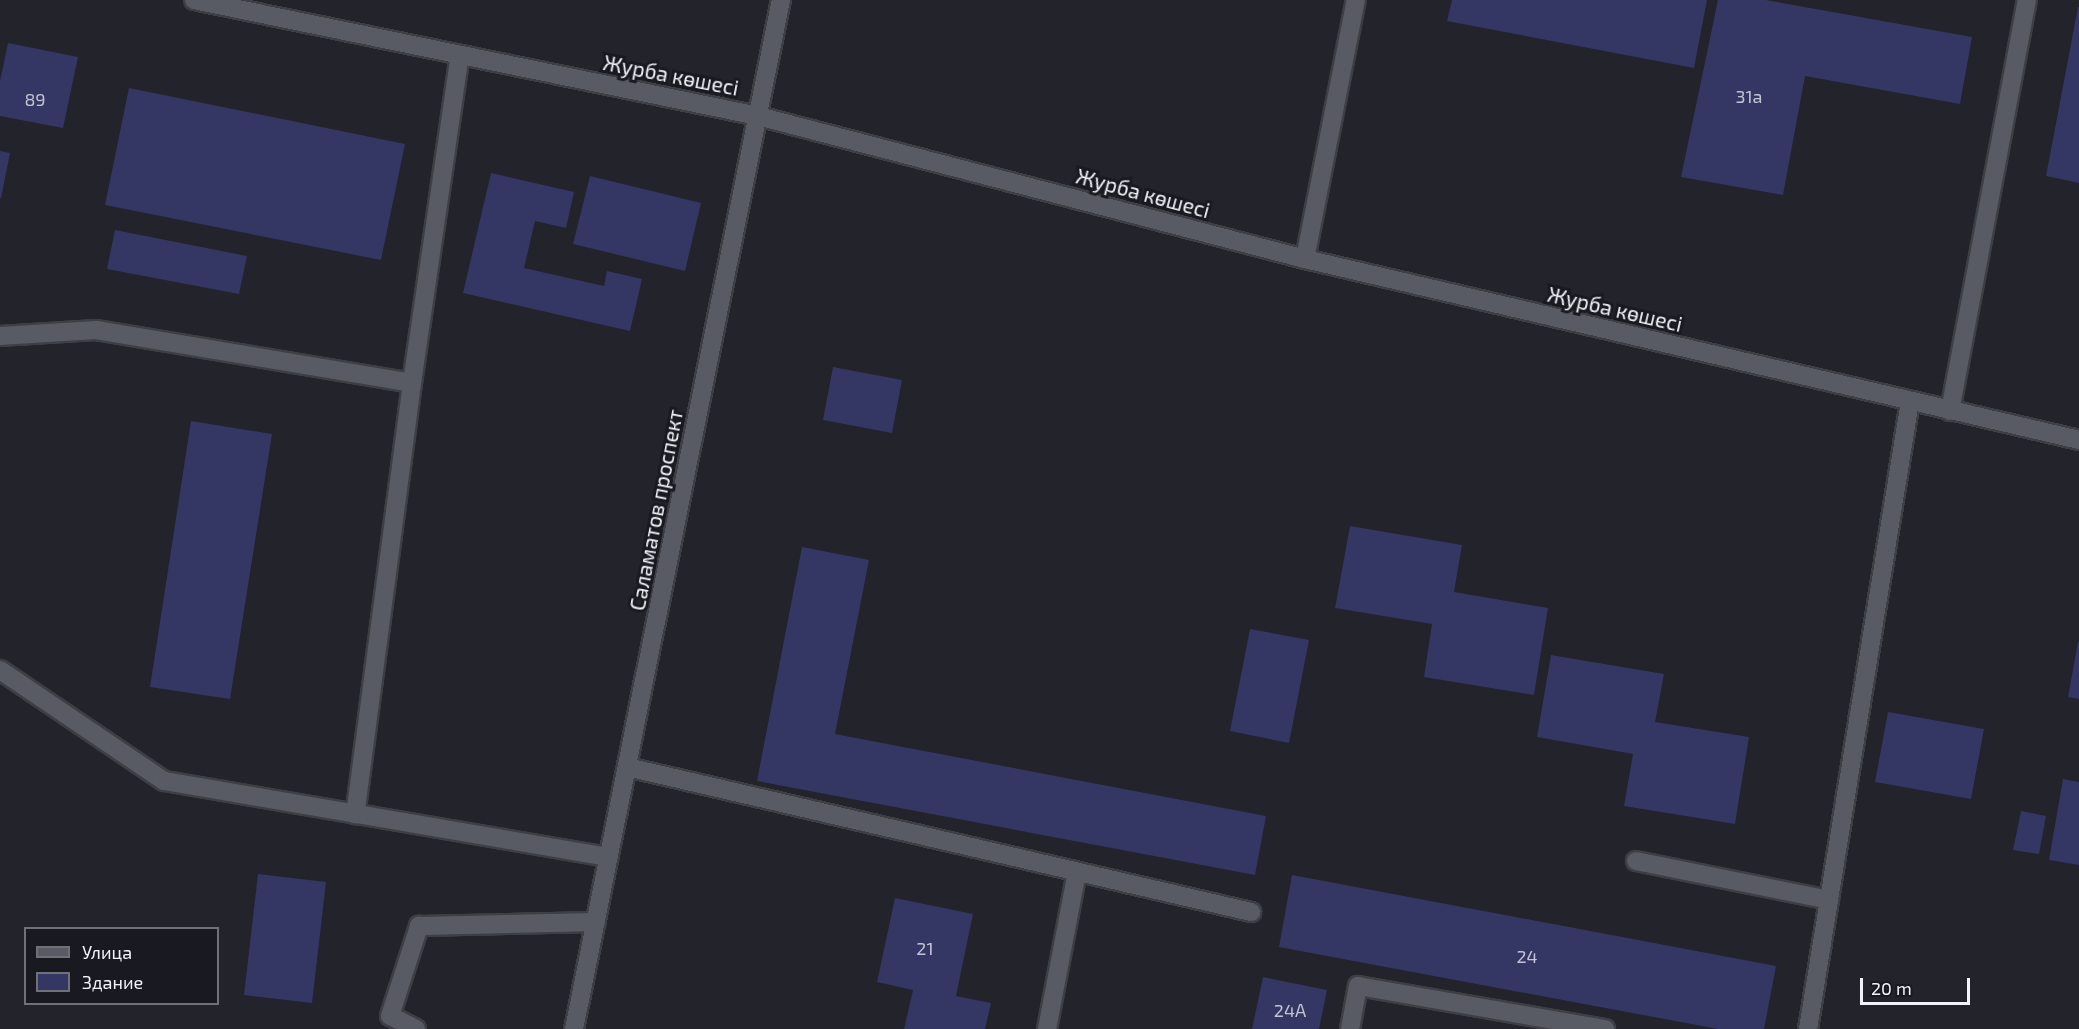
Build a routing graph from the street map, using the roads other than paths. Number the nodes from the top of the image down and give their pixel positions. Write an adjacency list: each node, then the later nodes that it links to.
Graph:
1 (194, 0): 5 (street, Журба көшесі)
2 (781, 0): 6 (street, Саламатов проспект)
3 (1356, 0): 7 (street)
4 (2023, 1): 11 (street)
5 (460, 55): 6 (street, Журба көшесі); 9 (street)
6 (758, 116): 7 (street, Журба көшесі); 14 (street, Саламатов проспект)
7 (1305, 259): 10 (street, Журба көшесі)
8 (0, 336): 9 (street)
9 (412, 383): 15 (street)
10 (1910, 401): 11 (street, Журба көшесі); 19 (street)
11 (1950, 411): 12 (street, Журба көшесі)
12 (2079, 440)
13 (0, 670): 15 (street)
14 (627, 767): 16 (street, Саламатов проспект); 18 (street)
15 (355, 814): 16 (street)
16 (609, 857): 21 (street, Саламатов проспект)
17 (1636, 861): 19 (street)
18 (1077, 872): 20 (street); 24 (street)
19 (1829, 900): 27 (street)
20 (1251, 912)
21 (596, 922): 22 (street); 23 (street, Саламатов проспект)
22 (416, 1029)
23 (574, 1029)
24 (1047, 1029)
25 (1350, 1029): 26 (street)
26 (1605, 1029)
27 (1808, 1029)

